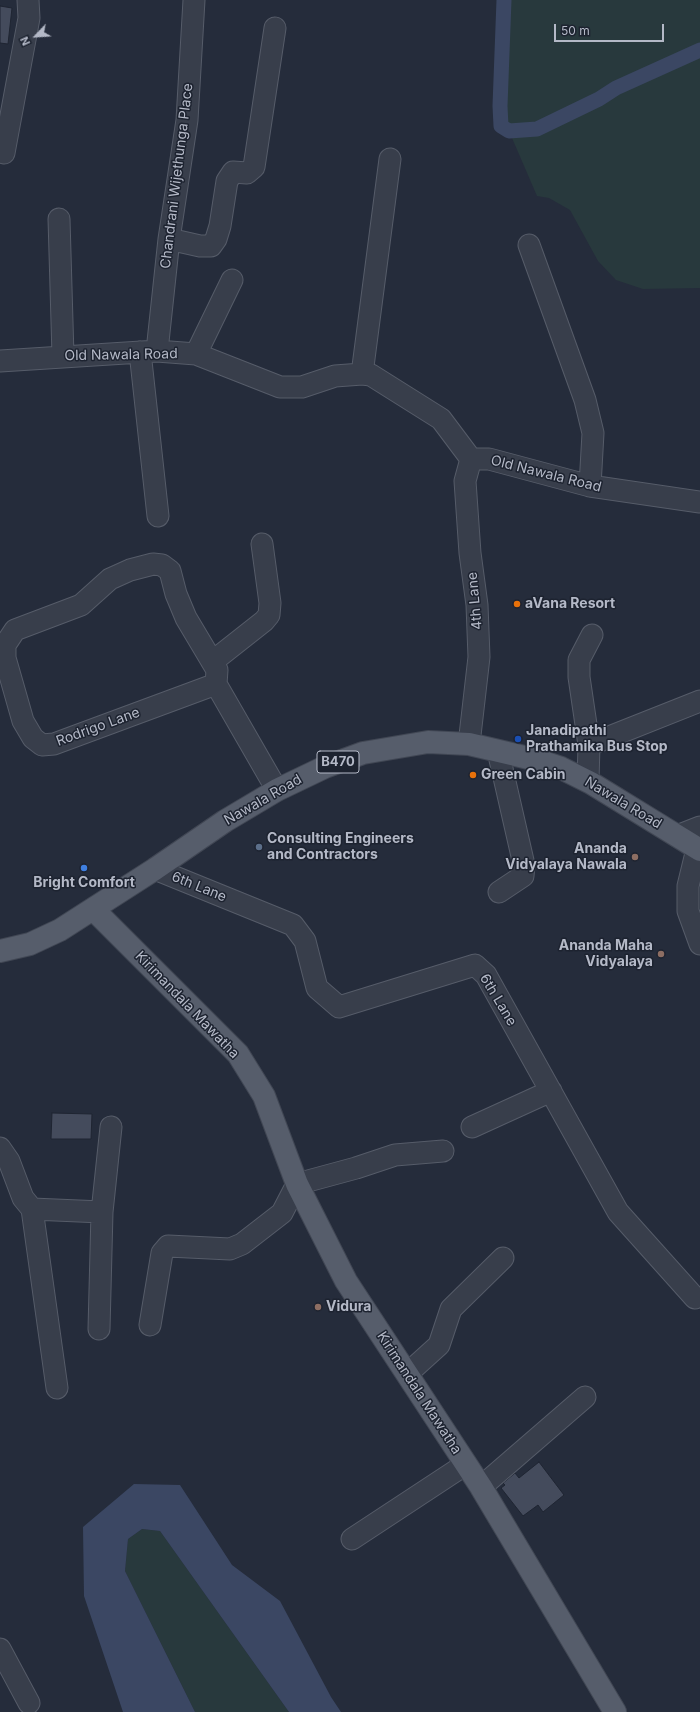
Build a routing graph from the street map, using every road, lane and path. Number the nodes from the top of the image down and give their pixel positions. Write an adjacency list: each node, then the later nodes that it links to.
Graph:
1 (28, 0): 4 (street)
2 (194, 0): 7 (street, Chandrani Wijethunga Place)
3 (275, 28): 7 (street)
4 (4, 153)
5 (390, 159): 14 (street)
6 (59, 219): 12 (street)
7 (169, 240): 10 (street, Chandrani Wijethunga Place)
8 (529, 245): 16 (street)
9 (232, 280): 11 (street)
10 (148, 352): 11 (street, Old Nawala Road); 12 (street, Old Nawala Road); 18 (street, Chandrani Wijethunga Place)
11 (196, 354): 14 (street, Old Nawala Road)
12 (63, 356): 13 (street, Old Nawala Road)
13 (1, 357)
14 (362, 374): 15 (street, Old Nawala Road)
15 (471, 459): 16 (street, Old Nawala Road); 25 (street, 4th Lane)
16 (590, 486): 17 (street, Old Nawala Road)
17 (700, 502)
18 (158, 516)
19 (262, 544): 22 (street)
20 (592, 635): 26 (street)
21 (2, 643): 22 (street, Rodrigo Lane); 23 (street, Rodrigo Lane)
22 (212, 662): 23 (street, Rodrigo Lane)
23 (216, 684): 29 (street, Rodrigo Lane)
24 (700, 701): 26 (street)
25 (469, 744): 27 (main road, Nawala Road / B470); 29 (main road, Nawala Road / B470)
26 (589, 745): 28 (street)
27 (498, 751): 28 (main road, Nawala Road / B470); 34 (street)
28 (588, 781): 31 (main road, Nawala Road / B470)
29 (276, 790): 33 (main road, Nawala Road / B470)
30 (700, 827): 31 (street)
31 (677, 836): 32 (main road, Nawala Road / B470)
32 (698, 849): 36 (street)
33 (155, 869): 35 (main road, Nawala Road / B470); 38 (street, 6th Lane)
34 (499, 892)
35 (93, 909): 37 (main road, Nawala Road / B470); 43 (main road, Kirimandala Mawatha)
36 (700, 944)
37 (0, 951)
38 (550, 1091): 40 (street); 47 (street, 6th Lane)
39 (111, 1127): 45 (street)
40 (472, 1127)
41 (0, 1148): 44 (street)
42 (442, 1151): 43 (street)
43 (297, 1184): 48 (street); 50 (main road, Kirimandala Mawatha)
44 (32, 1209): 45 (street); 51 (street)
45 (102, 1212): 49 (street)
46 (503, 1258): 50 (street)
47 (696, 1298)
48 (150, 1325)
49 (99, 1329)
50 (407, 1374): 53 (main road, Kirimandala Mawatha)
51 (57, 1388)
52 (585, 1397): 54 (street)
53 (466, 1464): 54 (main road, Kirimandala Mawatha); 55 (street)
54 (481, 1487): 58 (main road, Kirimandala Mawatha)
55 (352, 1539)
56 (0, 1649): 57 (street)
57 (29, 1703)
58 (615, 1712)

